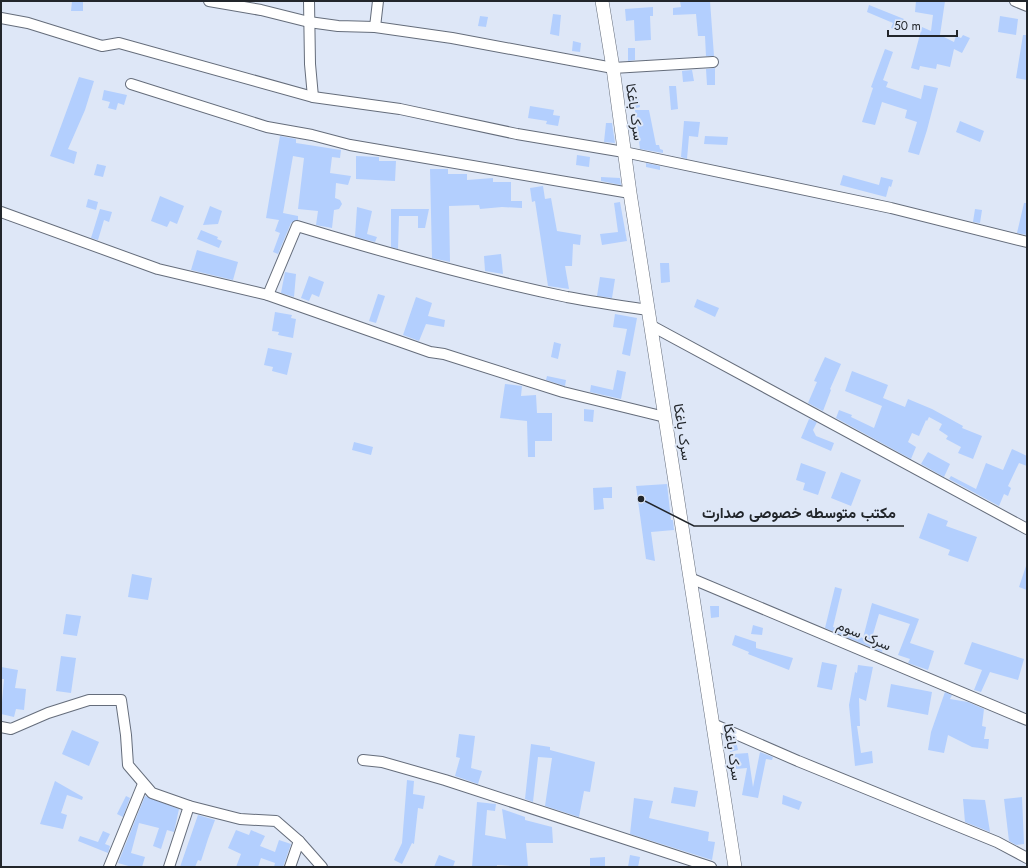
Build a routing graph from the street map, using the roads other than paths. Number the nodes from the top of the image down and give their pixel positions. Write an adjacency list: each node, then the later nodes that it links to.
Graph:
1 (209, 1): 8 (street)
2 (309, 1): 8 (street)
3 (378, 1): 9 (street)
4 (602, 1): 11 (street, سرک باغکا)
5 (1015, 1): 6 (street)
6 (1027, 6)
7 (1, 18): 13 (street)
8 (309, 22): 9 (street); 13 (street)
9 (375, 27): 11 (street)
10 (713, 62): 11 (street)
11 (613, 68): 14 (street, سرک باغکا)
12 (130, 84): 15 (street)
13 (313, 98): 14 (street)
14 (624, 152): 15 (street, سرک باغکا); 17 (street)
15 (630, 193): 19 (street, سرک باغکا)
16 (1, 212): 18 (street)
17 (1027, 242)
18 (268, 295): 19 (street); 21 (street)
19 (648, 310): 20 (street, سرک باغکا)
20 (650, 325): 21 (street, سرک باغکا); 22 (street)
21 (665, 417): 23 (street, سرک باغکا)
22 (1027, 528)
23 (690, 578): 24 (street, سرک سوم); 25 (street, سرک باغکا)
24 (1027, 720)
25 (713, 724): 31 (street); 37 (street, سرک باغکا)
26 (1, 727): 28 (street)
27 (363, 760): 36 (street)
28 (143, 784): 29 (street); 32 (street)
29 (189, 806): 30 (street); 33 (street)
30 (299, 841): 34 (street); 35 (street)
31 (1027, 858)
32 (109, 867)
33 (169, 867)
34 (290, 867)
35 (322, 867)
36 (711, 867)
37 (735, 867)

